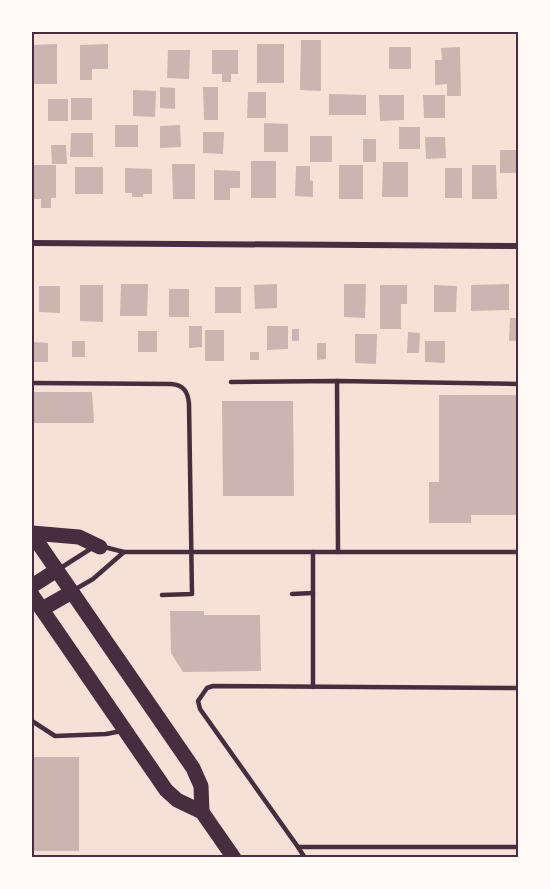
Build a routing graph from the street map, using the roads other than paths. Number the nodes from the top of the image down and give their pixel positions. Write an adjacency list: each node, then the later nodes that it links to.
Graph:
1 (32, 243): 2 (street)
2 (519, 246)
3 (337, 381): 4 (lane); 6 (lane); 12 (lane)
4 (231, 382)
5 (32, 383): 9 (lane)
6 (519, 384)
7 (32, 534): 8 (main road); 14 (main road)
8 (100, 547): 10 (lane); 14 (lane)
9 (191, 551): 10 (lane); 11 (lane); 20 (lane)
10 (124, 552): 16 (lane)
11 (313, 552): 12 (lane); 17 (lane)
12 (338, 552): 13 (lane)
13 (519, 552)
14 (57, 570): 15 (main road); 16 (main road)
15 (32, 586)
16 (72, 592): 21 (main road); 26 (main road)
17 (313, 593): 18 (lane); 22 (lane)
18 (292, 594)
19 (32, 595): 21 (main road)
20 (162, 595)
21 (37, 612): 25 (main road)
22 (313, 687): 23 (lane); 27 (lane)
23 (519, 688)
24 (32, 722): 25 (lane)
25 (124, 730): 26 (main road)
26 (202, 812): 29 (main road)
27 (298, 847): 28 (lane); 30 (lane)
28 (519, 847)
29 (234, 858)
30 (305, 858)

